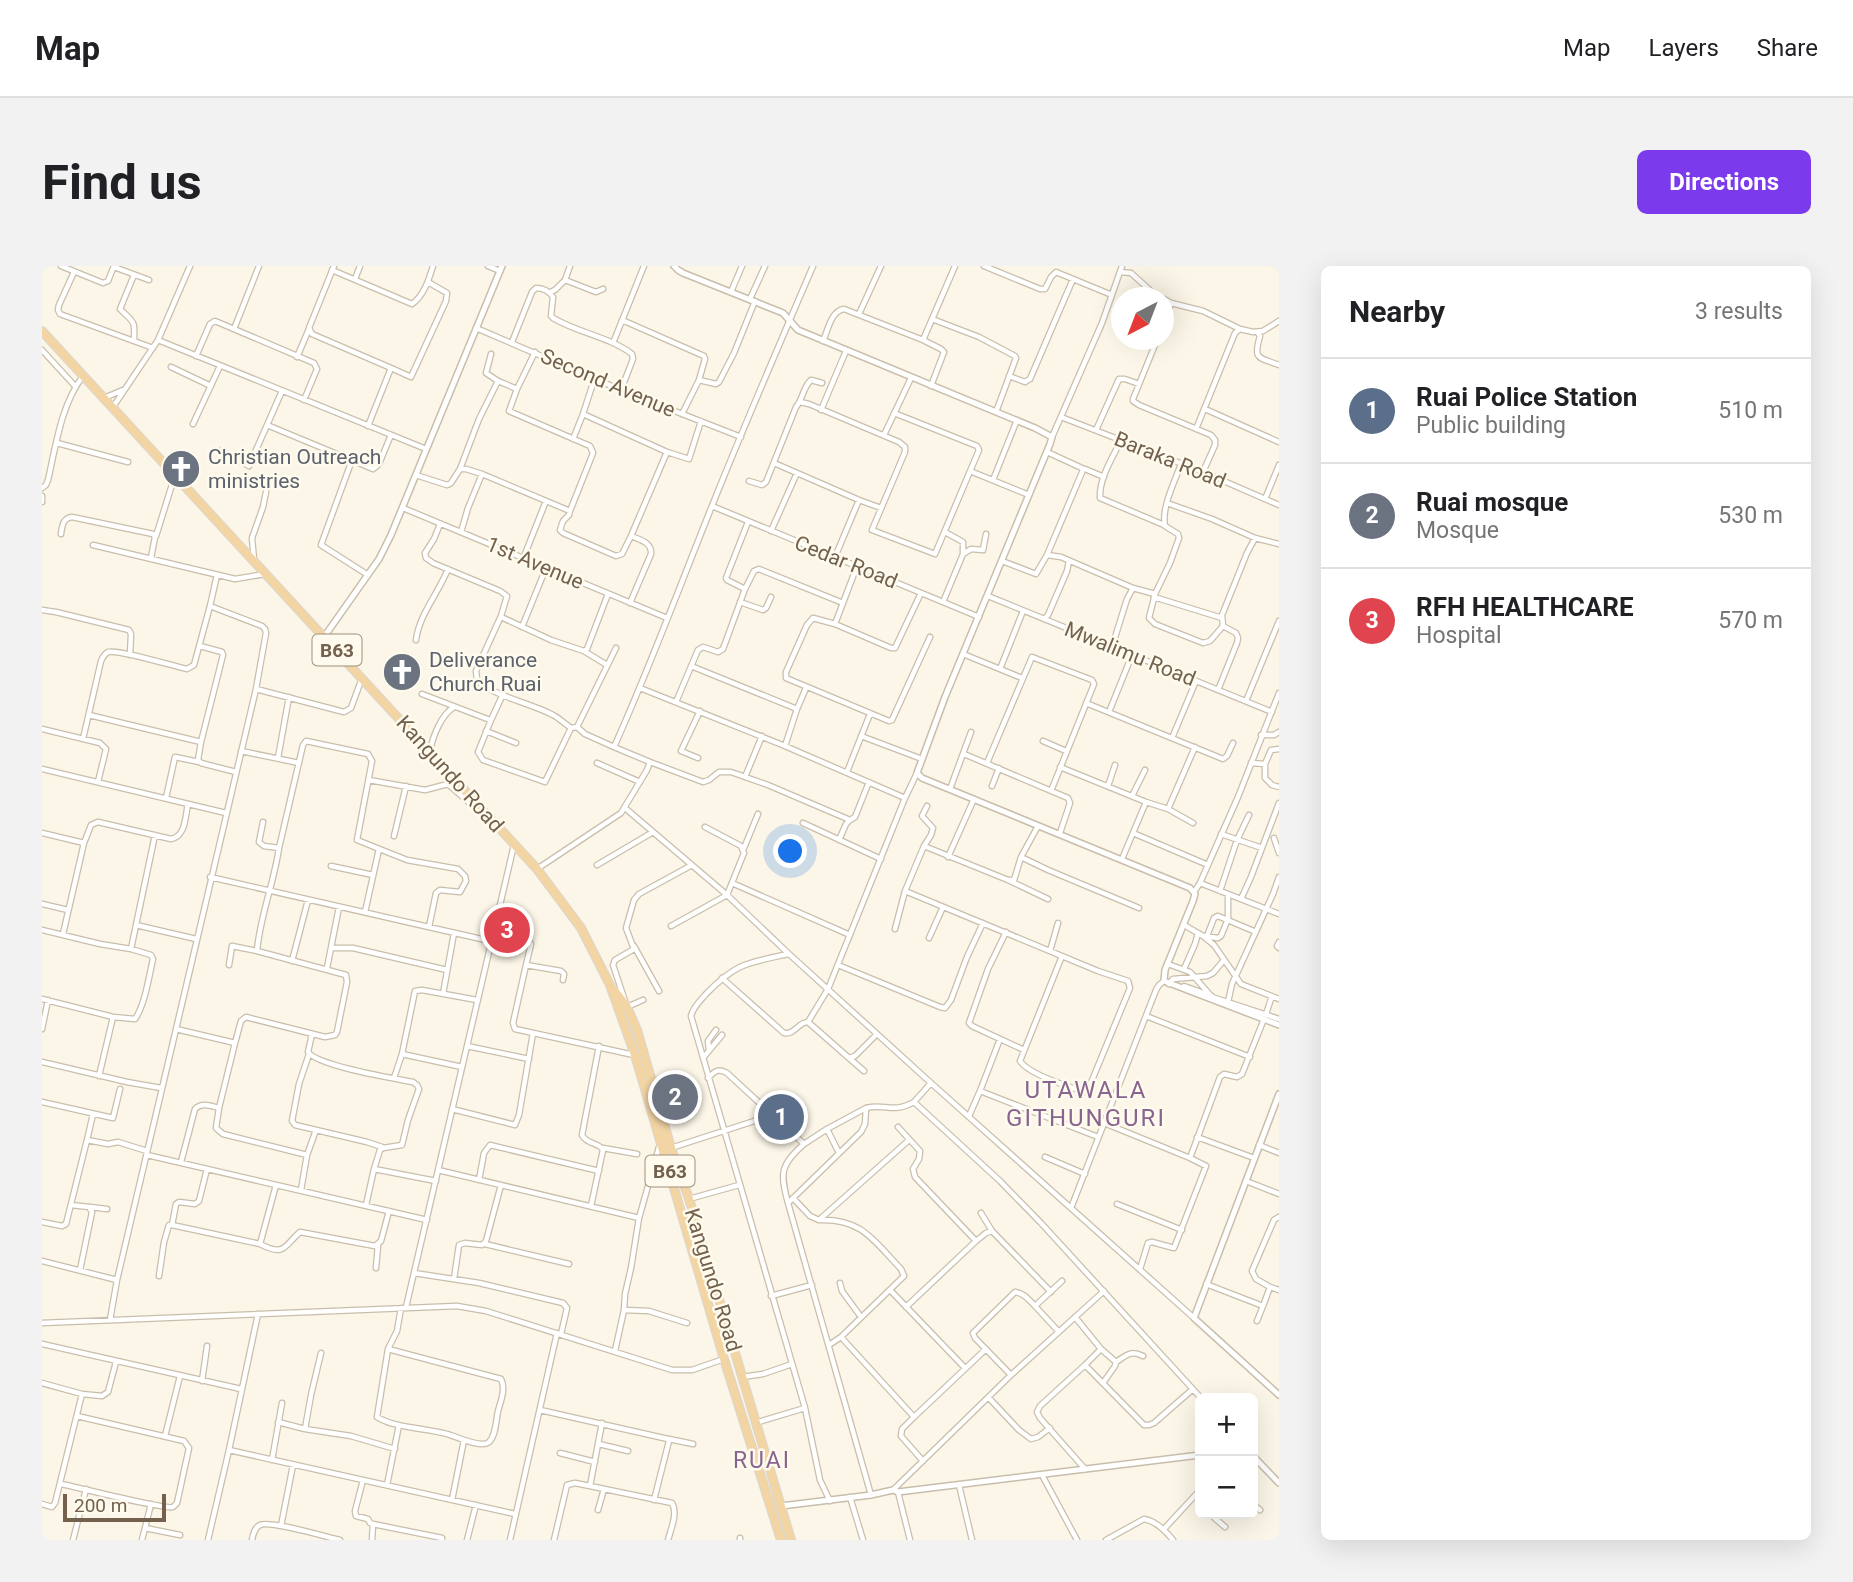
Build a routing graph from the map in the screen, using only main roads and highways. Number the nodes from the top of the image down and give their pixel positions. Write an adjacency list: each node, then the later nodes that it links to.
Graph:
1 (42, 334): 2 (highway, Kangundo Road / B63)
2 (610, 985): 3 (highway, Kangundo Road / B63); 4 (highway, Kangundo Road / B63)
3 (637, 1030): 4 (highway); 5 (highway, Kangundo Road / B63)
4 (628, 1034): 6 (highway, Kangundo Road / B63)
5 (742, 1376): 6 (highway); 8 (highway, Kangundo Road / B63)
6 (731, 1378): 7 (highway, Kangundo Road / B63)
7 (781, 1540)
8 (791, 1540)

